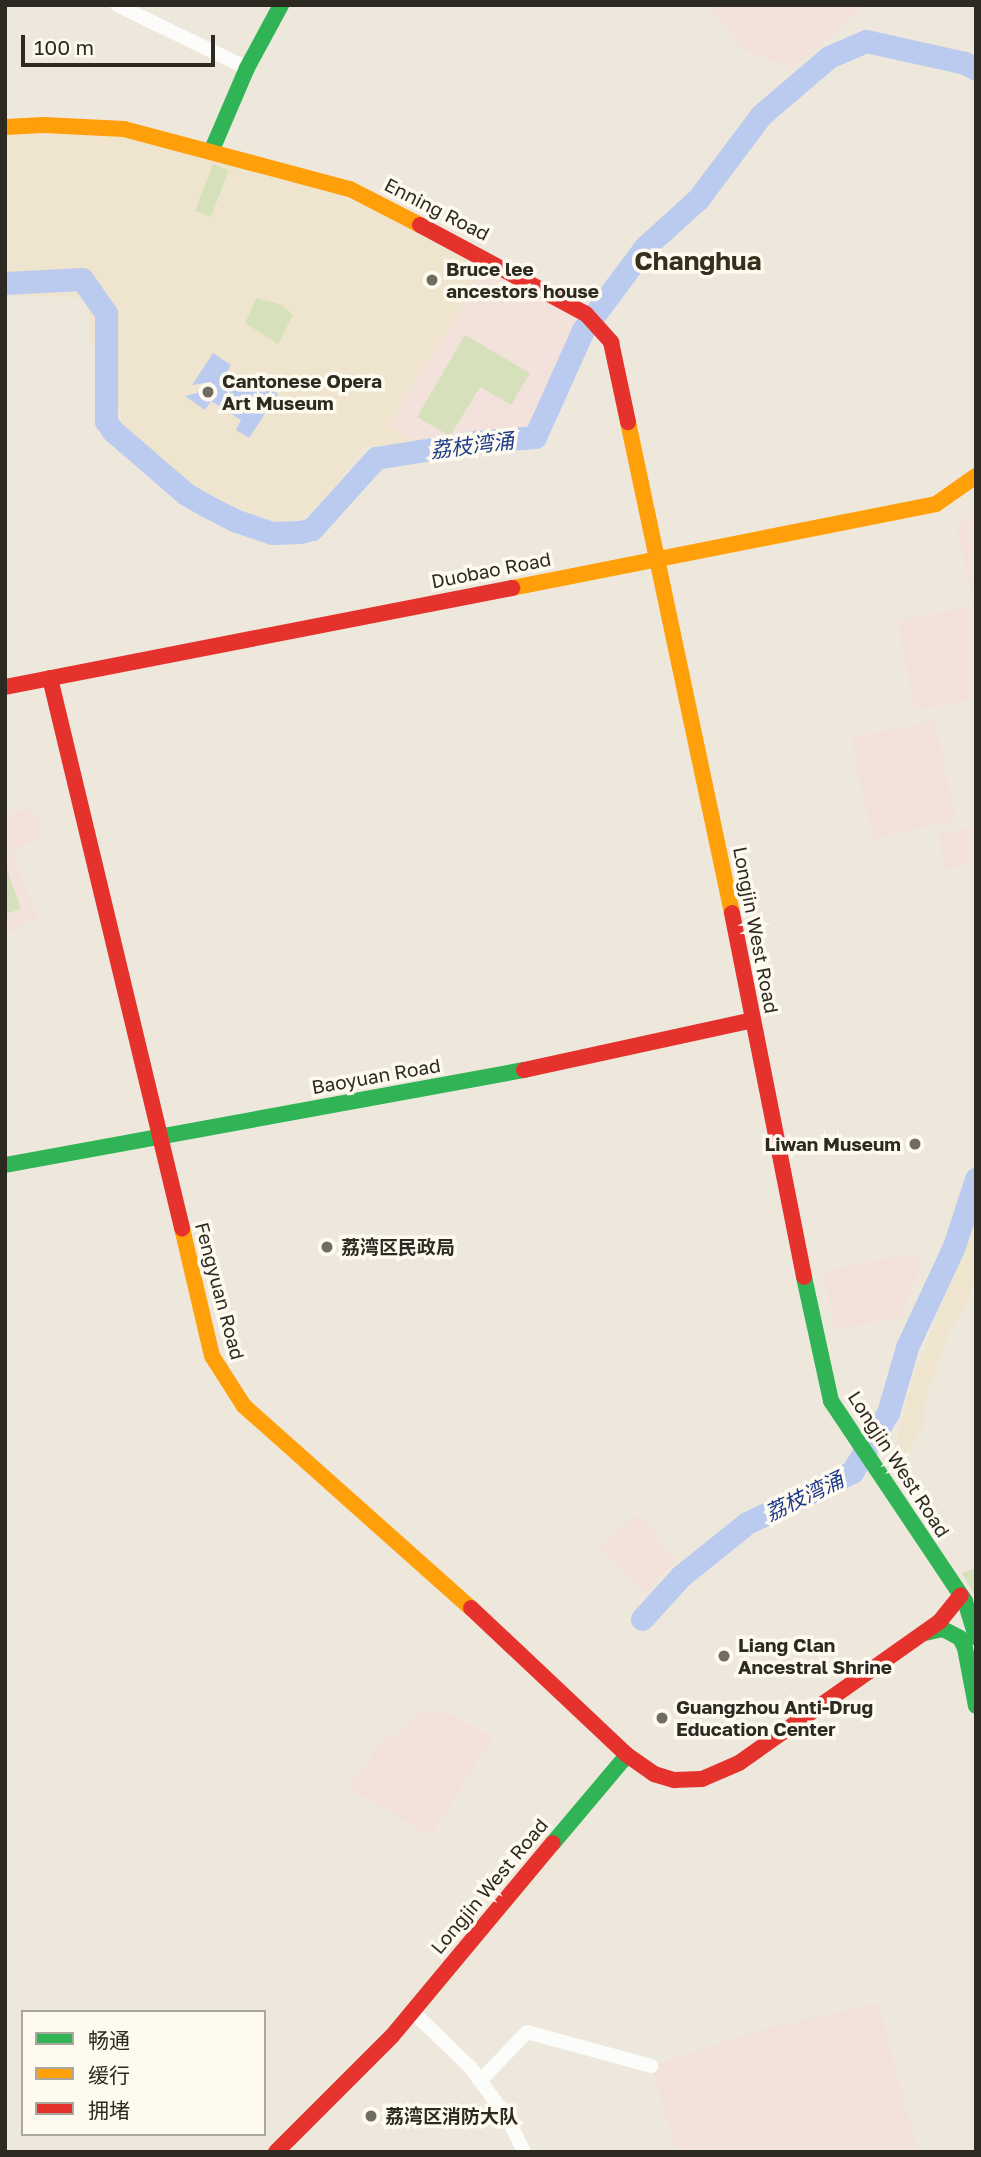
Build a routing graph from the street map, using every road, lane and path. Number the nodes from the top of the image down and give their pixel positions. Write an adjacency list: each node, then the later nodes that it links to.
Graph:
1 (117, 5): 3 (street)
2 (281, 5): 3 (street)
3 (247, 68): 5 (street)
4 (5, 127): 5 (street, Enning Road)
5 (211, 152): 7 (street, Enning Road)
6 (976, 476): 7 (street, Duobao Road)
7 (657, 559): 8 (street, Duobao Road); 10 (street, Longjin West Road)
8 (50, 678): 9 (street, Duobao Road); 11 (street, Fengyuan Road)
9 (5, 687)
10 (753, 1020): 11 (street, Baoyuan Road); 13 (street, Longjin West Road)
11 (159, 1135): 12 (street, Baoyuan Road); 17 (street, Fengyuan Road)
12 (5, 1165)
13 (958, 1600): 14 (street); 15 (street, Longjin West Road)
14 (920, 1634): 15 (street); 17 (street)
15 (970, 1643): 16 (street, Longjin West Road)
16 (976, 1706)
17 (627, 1755): 18 (street, Longjin West Road)
18 (412, 2011): 20 (street); 21 (street, Longjin West Road)
19 (651, 2066): 20 (street)
20 (480, 2081): 22 (street)
21 (276, 2152)
22 (524, 2152)

